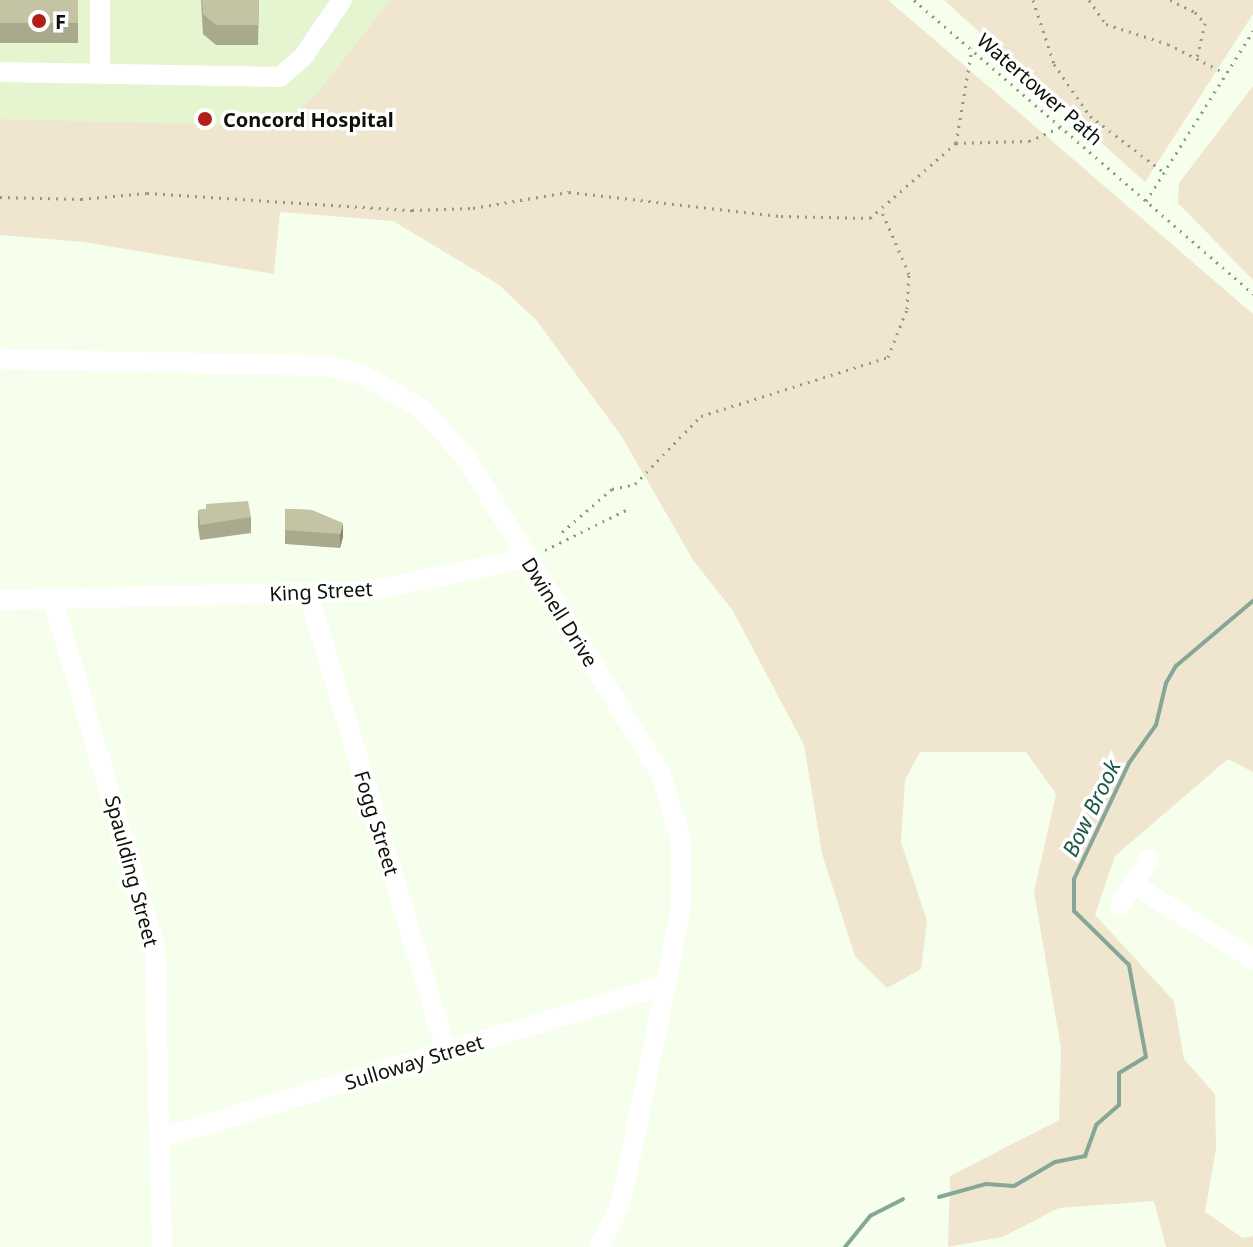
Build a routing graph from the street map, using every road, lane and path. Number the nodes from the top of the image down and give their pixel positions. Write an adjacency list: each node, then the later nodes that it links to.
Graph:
1 (100, 0): 11 (street)
2 (342, 0): 11 (street)
3 (914, 0): 8 (path, Watertower Path)
4 (1033, 0): 15 (path)
5 (1089, 0): 9 (path)
6 (1170, 0): 9 (path)
7 (1253, 31): 12 (path)
8 (972, 48): 13 (path, Watertower Path); 14 (path)
9 (1197, 57): 12 (path)
10 (0, 72): 11 (street)
11 (100, 73)
12 (1225, 73): 15 (path)
13 (1061, 127): 14 (path); 17 (path, Watertower Path)
14 (956, 143): 18 (path)
15 (1166, 174): 17 (path)
16 (0, 197): 18 (path)
17 (1146, 201): 19 (path, Watertower Path)
18 (882, 212): 22 (path)
19 (1253, 294)
20 (0, 359): 23 (street, Dwinell Drive)
21 (628, 509): 23 (path)
22 (562, 532)
23 (526, 558): 24 (street, King Street); 31 (street, Dwinell Drive)
24 (308, 593): 26 (street, King Street); 32 (street, Fogg Street)
25 (0, 600): 26 (street, King Street)
26 (53, 600): 33 (street, Spaulding Street)
27 (1149, 859): 28 (street)
28 (1133, 884): 29 (street); 30 (street)
29 (1120, 905)
30 (1253, 959)
31 (666, 985): 32 (street, Sulloway Street); 35 (street, Dwinell Drive)
32 (447, 1052): 33 (street, Sulloway Street)
33 (161, 1138): 34 (street, Spaulding Street)
34 (162, 1247)
35 (599, 1247)

